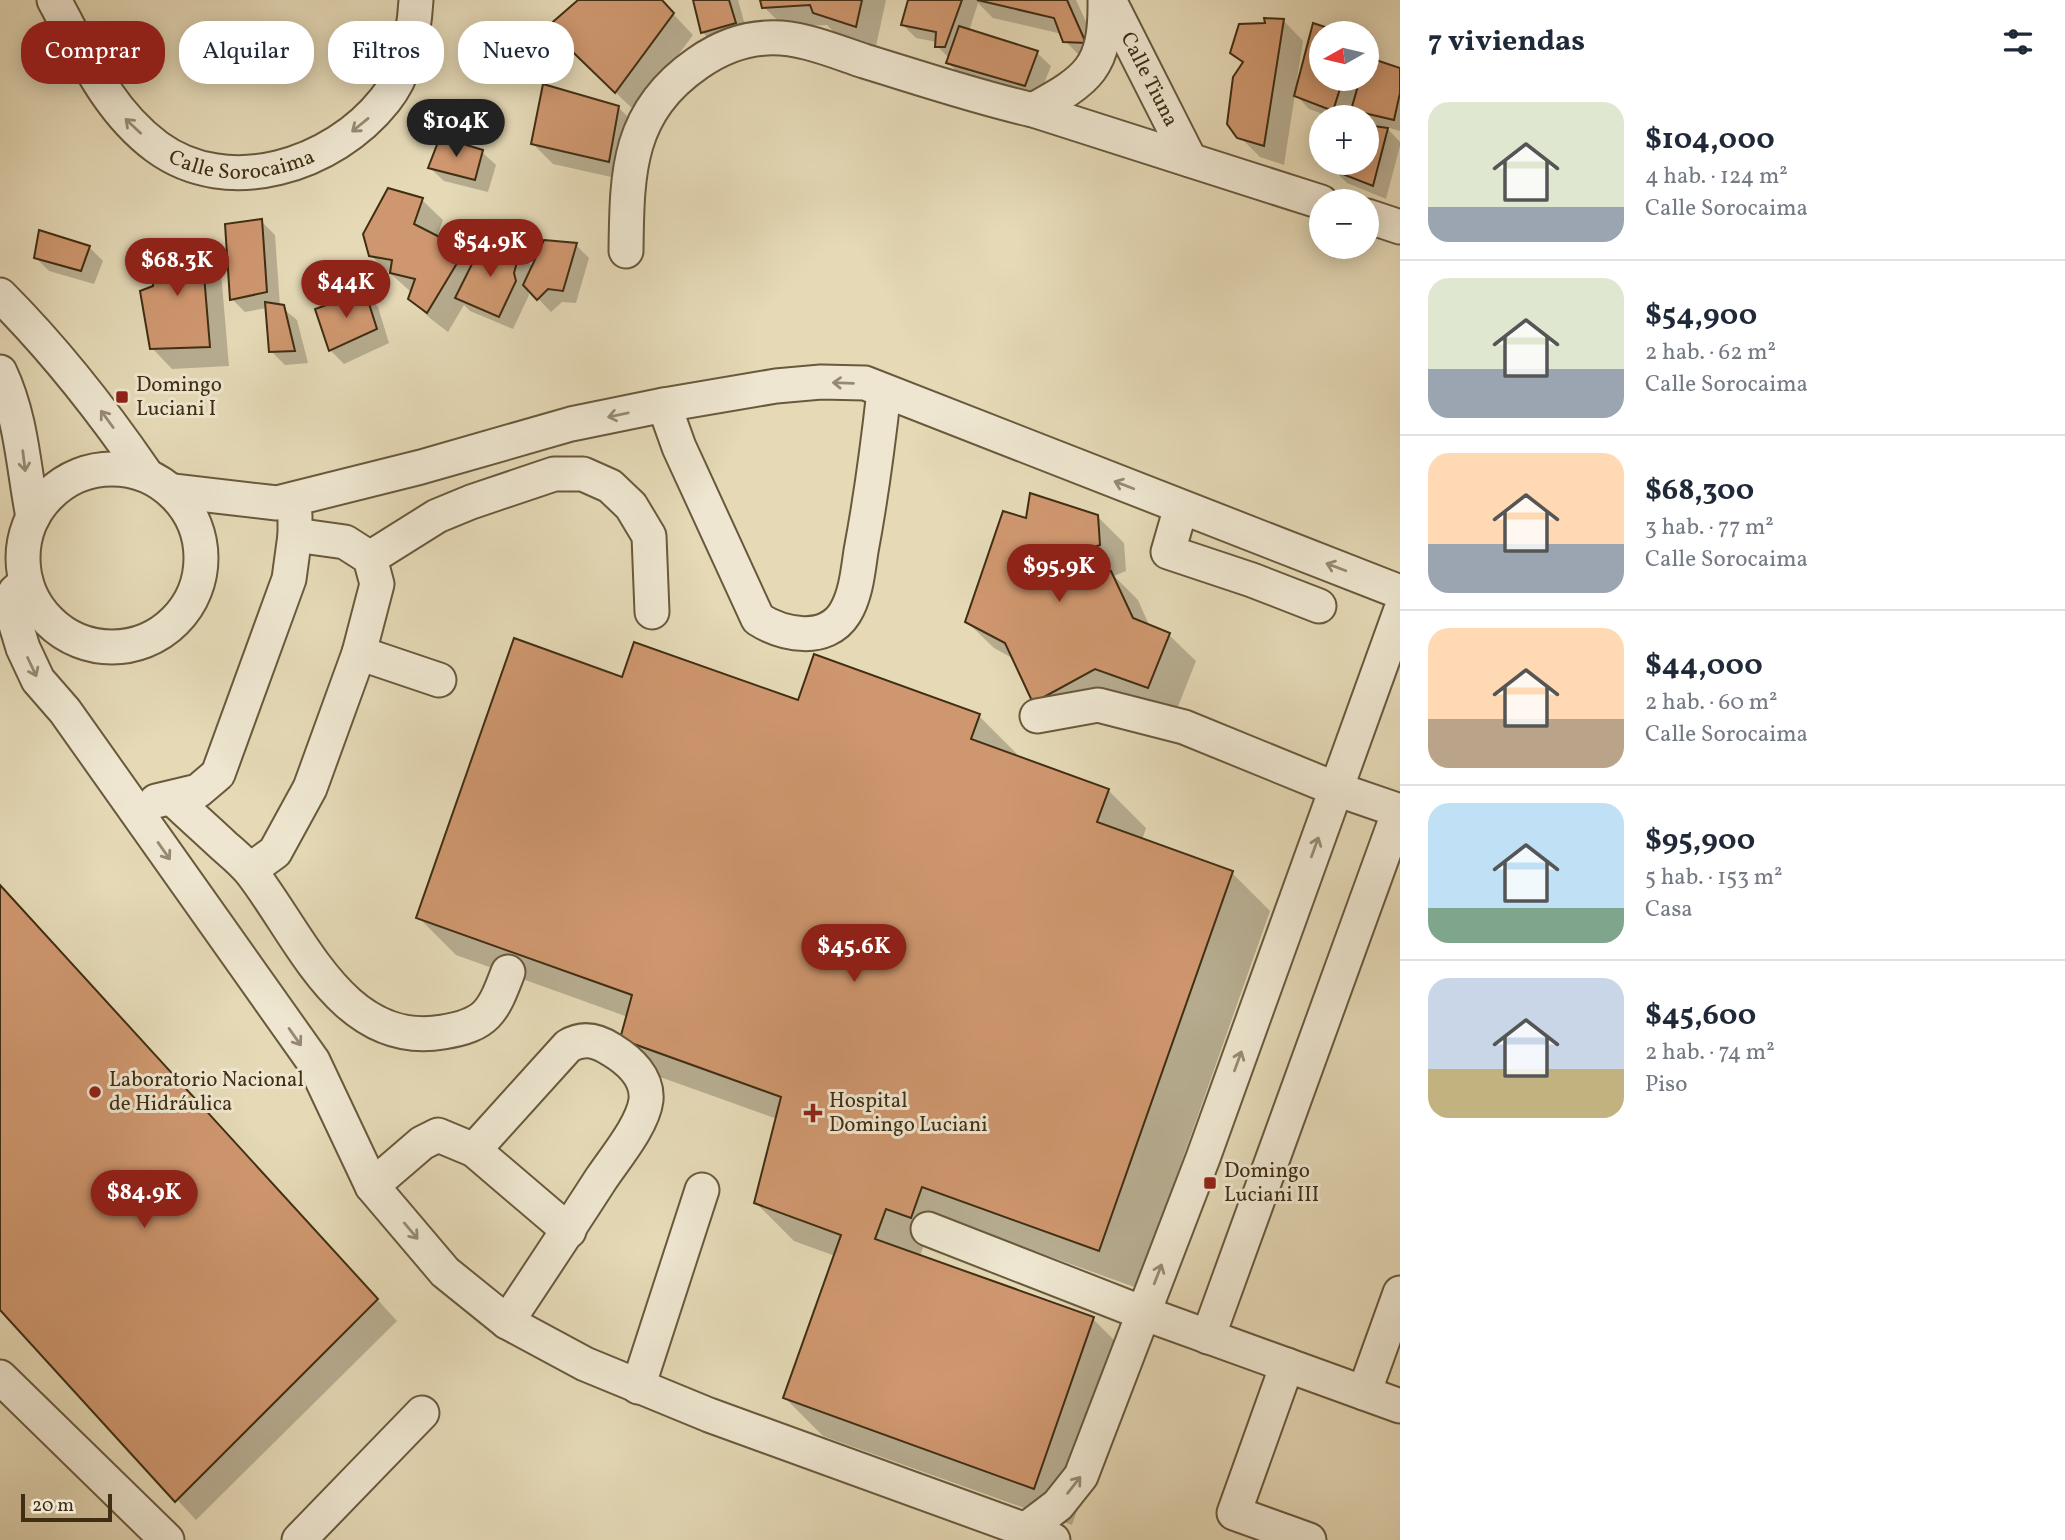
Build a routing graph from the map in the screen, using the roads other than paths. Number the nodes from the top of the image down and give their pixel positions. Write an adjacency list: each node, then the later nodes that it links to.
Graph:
1 (54, 0): 2 (street, Calle Sorocaima, one-way to 1)
2 (416, 0)
3 (1107, 0): 4 (street); 5 (street, Calle Tiuna)
4 (1033, 110): 5 (street); 9 (street)
5 (1190, 160): 6 (street)
6 (1309, 198)
7 (1379, 220): 8 (street)
8 (1400, 227)
9 (626, 251)
10 (0, 295): 14 (street, one-way to 10)
11 (0, 372): 17 (street, one-way to 17)
12 (884, 391): 13 (street, one-way to 13); 13 (street); 16 (street, one-way to 12)
13 (664, 405): 15 (street, one-way to 15)
14 (160, 483): 15 (street); 17 (street); 20 (street)
15 (294, 498): 18 (street)
16 (1181, 507): 21 (street, one-way to 16); 22 (street)
17 (33, 517): 20 (street)
18 (295, 535): 19 (street); 29 (street)
19 (370, 558): 23 (street); 25 (street)
20 (26, 582): 30 (street, one-way to 30)
21 (1400, 592)
22 (1320, 606)
23 (652, 612)
24 (1400, 612): 28 (street)
25 (359, 653): 26 (street); 32 (street)
26 (439, 680)
27 (1037, 716): 28 (street)
28 (1336, 789): 31 (street); 40 (street, one-way to 28)
29 (173, 799): 30 (street); 32 (street)
30 (134, 810): 35 (street, one-way to 35)
31 (1399, 811): 42 (street)
32 (250, 870): 33 (street)
33 (508, 972)
34 (474, 1150): 35 (street); 38 (street); 38 (street)
35 (372, 1186): 41 (street, one-way to 41)
36 (702, 1190): 45 (street)
37 (928, 1229): 40 (street)
38 (569, 1231): 41 (street)
39 (1400, 1293): 46 (street)
40 (1143, 1313): 42 (street); 49 (street, one-way to 40)
41 (507, 1322): 45 (street)
42 (1208, 1337): 43 (street)
43 (1287, 1366): 46 (street); 52 (street)
44 (0, 1377): 50 (street)
45 (638, 1387): 49 (street)
46 (1364, 1393): 47 (street)
47 (1400, 1406)
48 (422, 1413): 51 (street)
49 (1039, 1535)
50 (167, 1540)
51 (299, 1540)
52 (1308, 1540)

